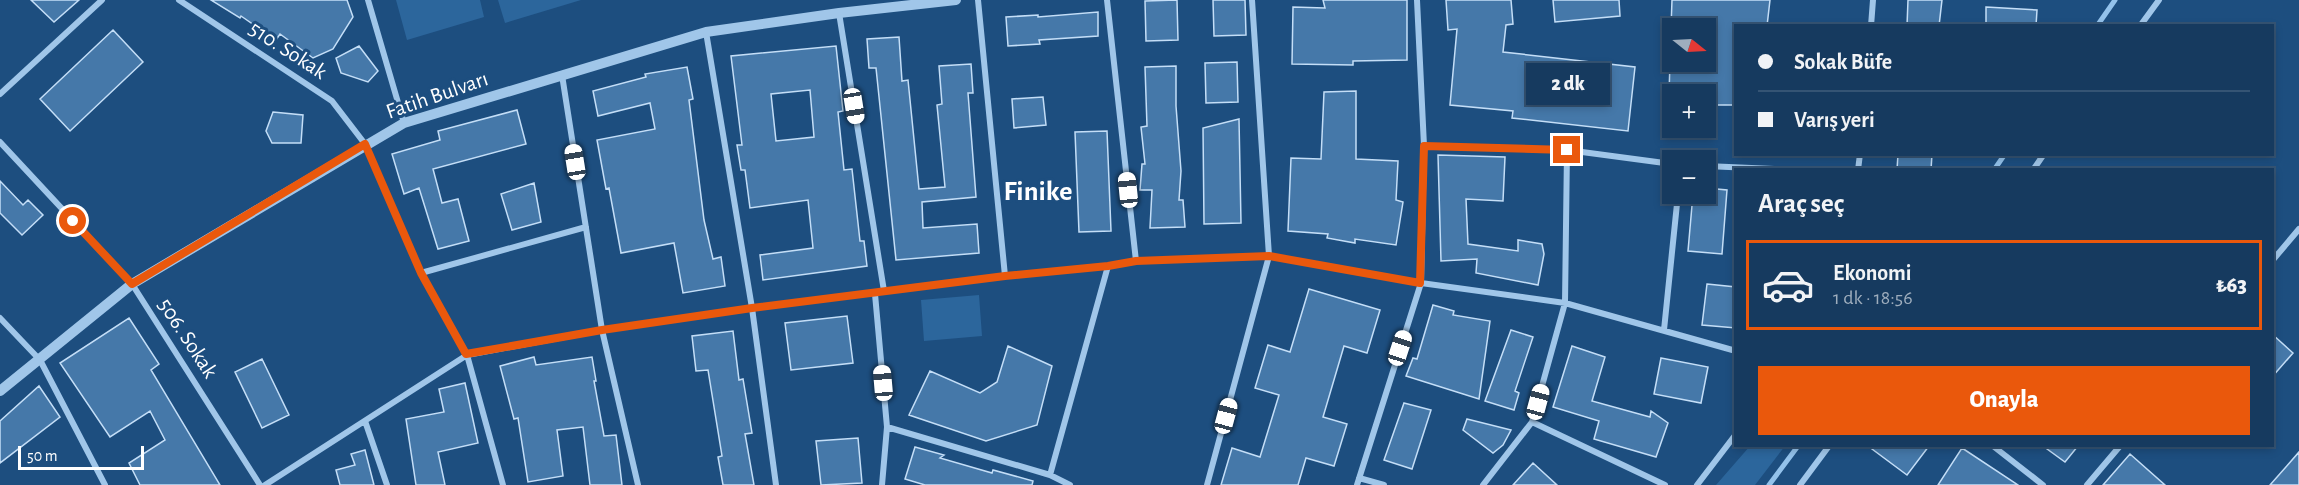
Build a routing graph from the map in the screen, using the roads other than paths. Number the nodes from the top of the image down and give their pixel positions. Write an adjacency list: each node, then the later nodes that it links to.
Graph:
1 (102, 0): 16 (street)
2 (178, 0): 19 (street, 510. Sokak)
3 (368, 0): 17 (street)
4 (956, 0): 11 (street, Fatih Bulvarı)
5 (978, 0): 33 (street)
6 (1107, 0): 30 (street)
7 (1252, 0): 28 (street)
8 (1417, 0): 20 (street)
9 (1873, 0): 12 (street)
10 (2159, 0): 13 (street)
11 (839, 13): 14 (street, Fatih Bulvarı); 36 (street)
12 (1871, 24)
13 (2141, 24)
14 (706, 32): 15 (street, Fatih Bulvarı); 39 (street)
15 (561, 74): 17 (street, Fatih Bulvarı); 26 (street)
16 (0, 94)
17 (404, 123): 19 (street, Fatih Bulvarı)
18 (0, 142): 35 (street, 506. Sokak)
19 (365, 144): 32 (street, 510. Sokak); 35 (street, Fatih Bulvarı)
20 (1424, 146): 21 (street); 34 (street)
21 (1567, 150): 22 (street); 38 (street)
22 (1662, 163)
23 (1716, 166): 24 (street)
24 (1751, 168)
25 (1677, 204): 42 (street)
26 (586, 227): 32 (street); 41 (street)
27 (2299, 229): 29 (street)
28 (1269, 256): 30 (street); 34 (street); 65 (street)
29 (2274, 259)
30 (1136, 261): 31 (street)
31 (1108, 266): 33 (street); 54 (street)
32 (421, 273): 44 (street, 510. Sokak)
33 (1005, 276): 36 (street)
34 (1420, 283): 38 (street); 55 (street)
35 (132, 284): 45 (street, Fatih Bulvarı); 57 (street, 506. Sokak)
36 (884, 291): 37 (street)
37 (875, 294): 39 (street); 49 (street)
38 (1565, 303): 42 (street); 48 (street)
39 (752, 308): 41 (street); 62 (street)
40 (0, 318): 45 (street)
41 (602, 330): 44 (street); 61 (street)
42 (1664, 330): 43 (street)
43 (1734, 350)
44 (466, 354): 47 (street); 60 (street, 510. Sokak)
45 (40, 360): 46 (street, Fatih Bulvarı); 56 (street)
46 (0, 391)
47 (365, 421): 58 (street); 59 (street)
48 (1533, 422): 67 (street); 68 (street)
49 (887, 427): 54 (street); 63 (street)
50 (1734, 438): 69 (street)
51 (1828, 447): 70 (street)
52 (1994, 447): 71 (street)
53 (2119, 447): 72 (street)
54 (1050, 475): 64 (street)
55 (1358, 482): 66 (street)
56 (105, 485)
57 (260, 485)
58 (265, 485)
59 (387, 485)
60 (503, 485)
61 (638, 485)
62 (776, 485)
63 (882, 485)
64 (1070, 485)
65 (1207, 485)
66 (1384, 485)
67 (1483, 485)
68 (1665, 485)
69 (1697, 485)
70 (1800, 485)
71 (2043, 485)
72 (2087, 485)

